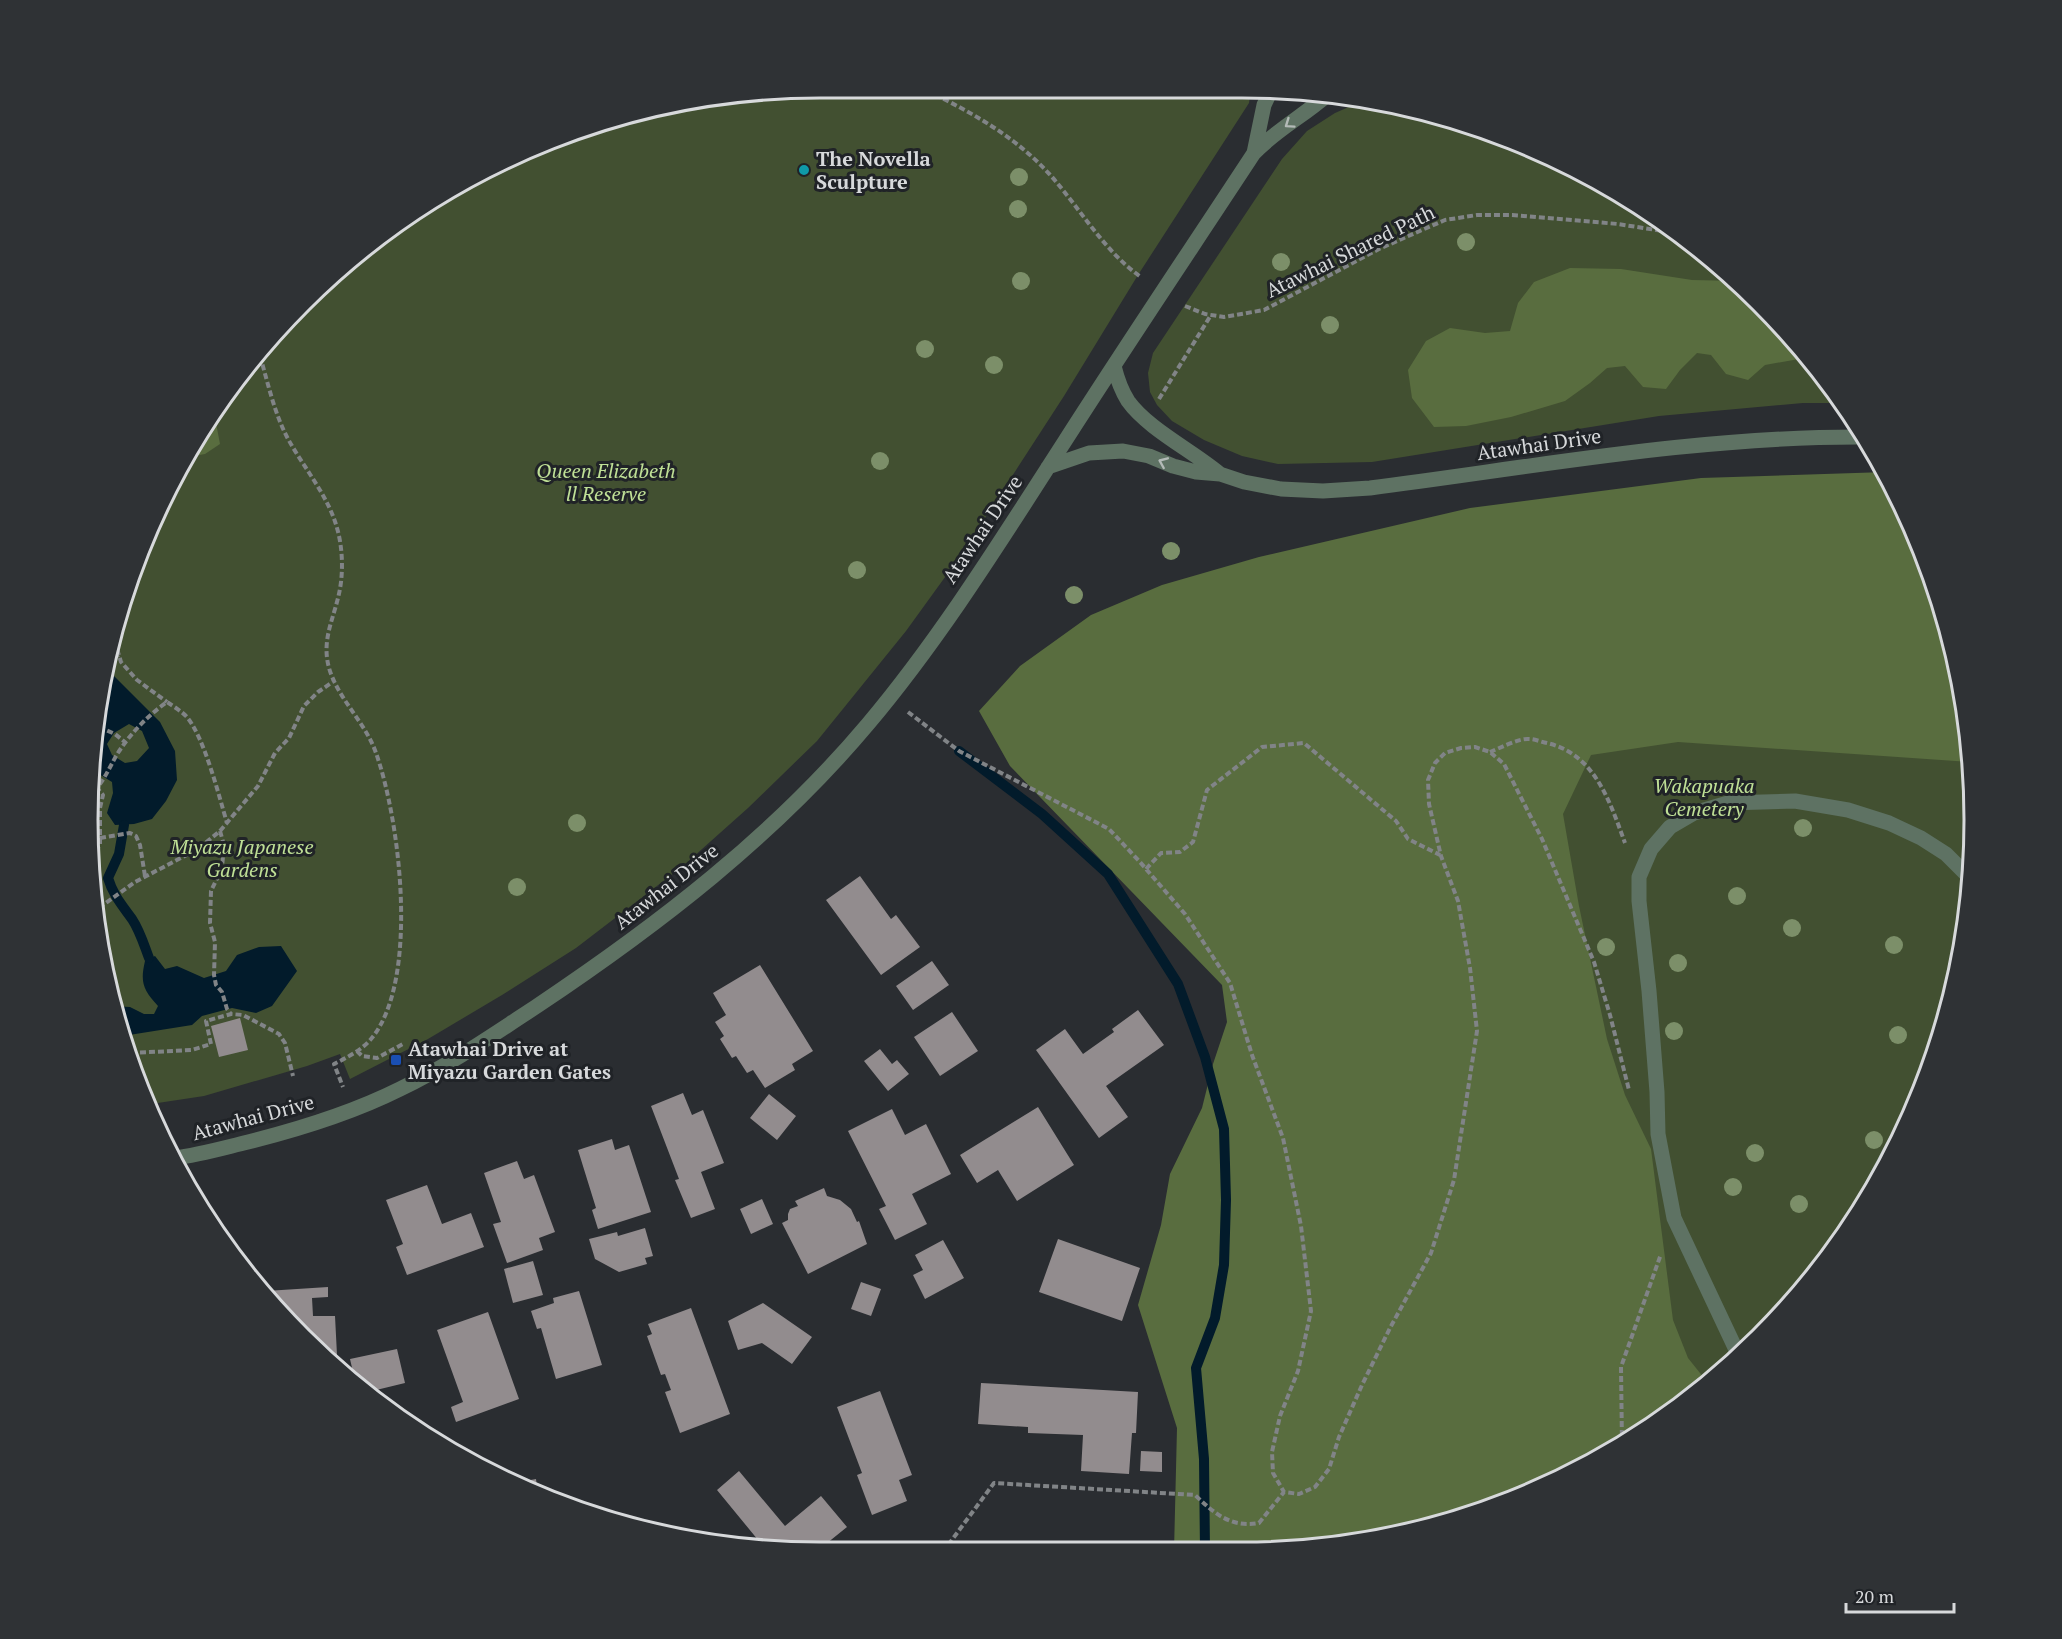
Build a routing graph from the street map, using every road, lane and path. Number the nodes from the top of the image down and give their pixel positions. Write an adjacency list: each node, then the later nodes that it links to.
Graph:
1 (940, 98): 6 (path)
2 (1267, 99): 4 (street)
3 (1318, 102): 4 (street, one-way to 4)
4 (1254, 153): 10 (street, Atawhai Drive)
5 (1660, 231): 8 (path, Atawhai Shared Path)
6 (1137, 275)
7 (1185, 305): 8 (path, Atawhai Shared Path)
8 (1211, 315): 11 (path)
9 (262, 362): 17 (path)
10 (1114, 366): 13 (street, Atawhai Drive); 14 (street, Atawhai Drive)
11 (1156, 404)
12 (1854, 437): 14 (street, Atawhai Drive)
13 (1048, 467): 14 (street, Atawhai Drive, one-way to 13); 18 (street, Atawhai Drive)
14 (1220, 474)
15 (118, 651): 16 (path)
16 (119, 655): 19 (path)
17 (334, 681): 25 (path); 37 (path)
18 (889, 697): 30 (path); 42 (street, Atawhai Drive)
19 (167, 702): 21 (path); 25 (path)
20 (104, 729): 21 (path)
21 (126, 743): 23 (path)
22 (1490, 752): 29 (path); 33 (path); 41 (path)
23 (99, 787)
24 (99, 789): 27 (path)
25 (227, 823): 26 (path)
26 (220, 831): 32 (path); 35 (path)
27 (100, 838): 28 (path); 32 (path)
28 (99, 847)
29 (1441, 856): 30 (path); 46 (path)
30 (1146, 869): 46 (path)
31 (1963, 871): 33 (street)
32 (145, 876): 34 (path)
33 (1640, 877): 43 (street)
34 (103, 905)
35 (231, 1014): 38 (path); 39 (path)
36 (403, 1044): 37 (path)
37 (357, 1051): 40 (path)
38 (136, 1053)
39 (293, 1076)
40 (345, 1092)
41 (1631, 1096)
42 (182, 1157)
43 (1674, 1218): 44 (street); 45 (path)
44 (1735, 1347)
45 (1622, 1434)
46 (1284, 1492): 47 (path)
47 (951, 1542)

